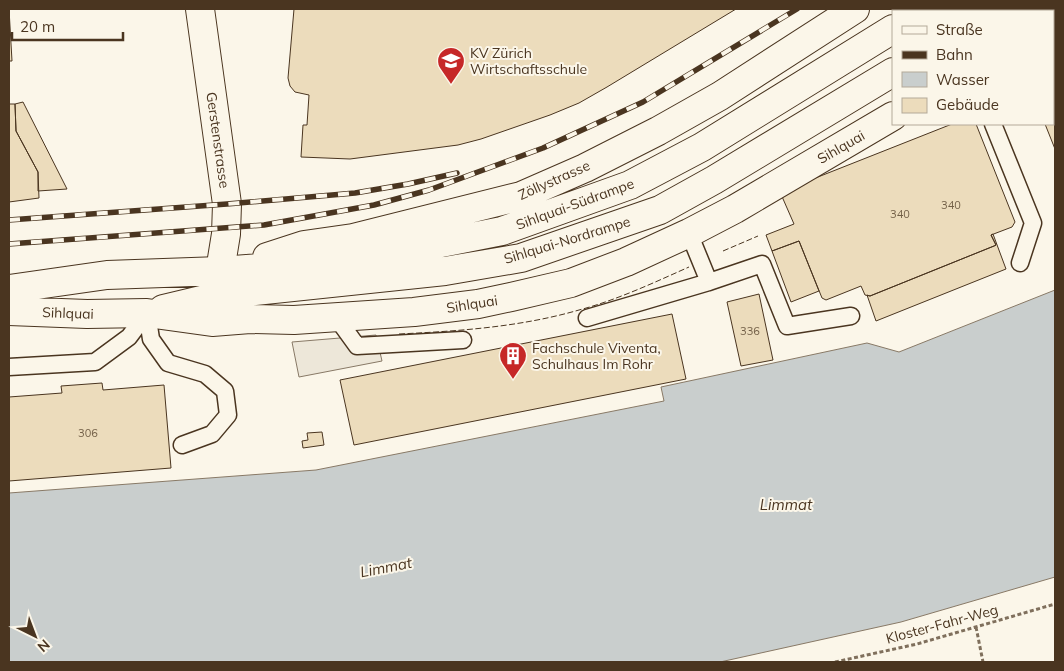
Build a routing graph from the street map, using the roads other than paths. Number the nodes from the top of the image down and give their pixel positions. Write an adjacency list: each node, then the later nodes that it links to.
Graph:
1 (200, 9): 9 (street, Gerstenstrasse)
2 (855, 9): 9 (street, Zöllystrasse)
3 (892, 31): 9 (street, Sihlquai-Südrampe)
4 (892, 73): 13 (street, Sihlquai-Nordrampe)
5 (892, 117): 7 (street, Sihlquai)
6 (993, 125): 8 (lane)
7 (689, 233): 10 (lane); 15 (street, Sihlquai)
8 (1020, 263)
9 (220, 271): 11 (street, Sihlquai)
10 (709, 282): 14 (lane); 16 (lane)
11 (9, 289)
12 (9, 311): 13 (street, Sihlquai)
13 (147, 313): 15 (street, Sihlquai); 18 (lane); 19 (lane)
14 (850, 316)
15 (336, 317): 17 (lane)
16 (587, 318)
17 (463, 340)
18 (9, 367)
19 (182, 445)

